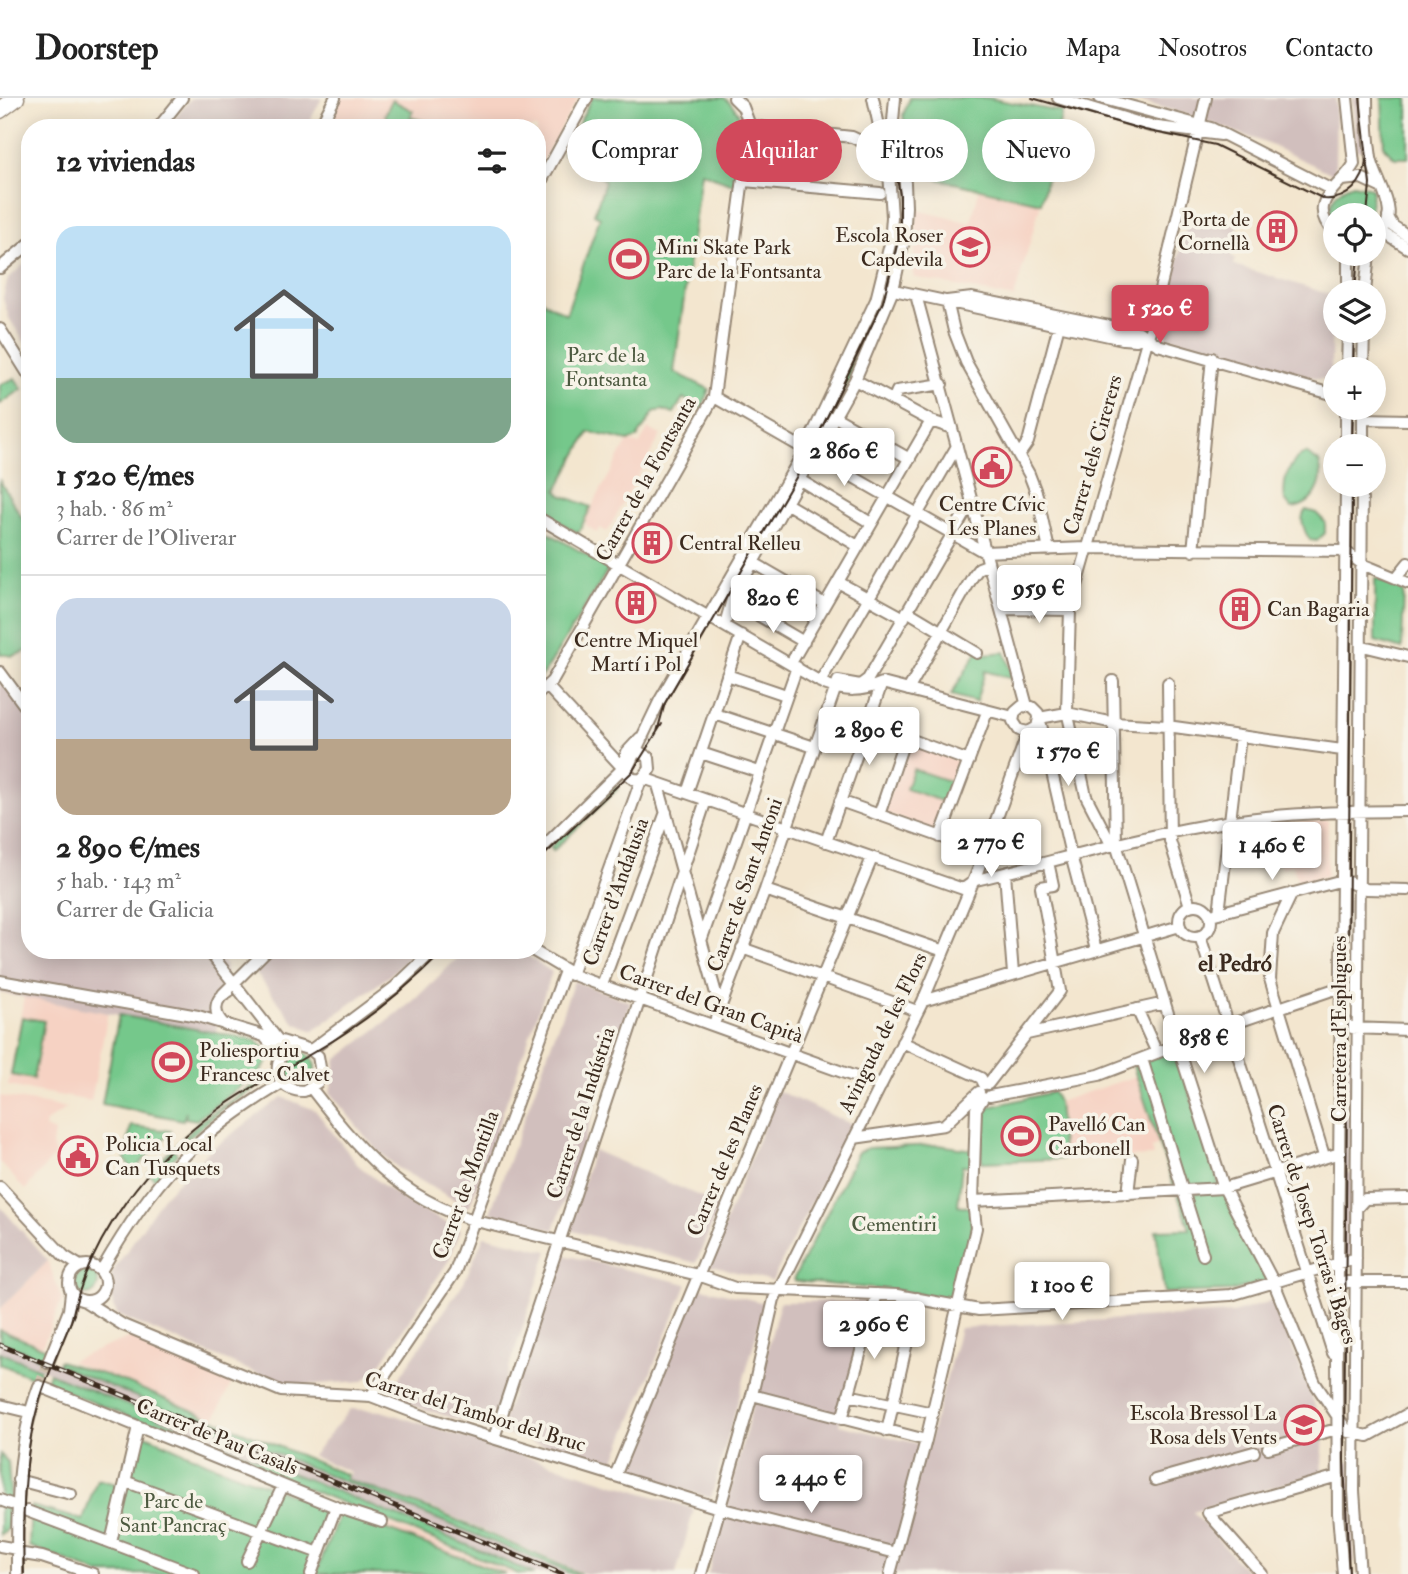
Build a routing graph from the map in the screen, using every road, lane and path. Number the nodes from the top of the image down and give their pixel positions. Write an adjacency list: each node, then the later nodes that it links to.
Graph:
1 (16, 98): 15 (highway)
2 (182, 98): 16 (street)
3 (335, 98): 17 (street)
4 (734, 98): 18 (street)
5 (873, 98): 19 (street)
6 (883, 98): 19 (street)
7 (895, 98): 38 (street)
8 (1058, 98): 20 (street)
9 (1100, 98): 14 (street)
10 (1206, 98): 20 (street, Carrer dels Cirerers)
11 (1347, 98): 22 (street)
12 (1367, 98): 26 (street)
13 (585, 100): 21 (street)
14 (1122, 101): 20 (street)
15 (0, 110)
16 (165, 119)
17 (324, 119)
18 (747, 119)
19 (879, 119)
20 (1198, 128): 27 (street); 43 (street, Carrer dels Cirerers)
21 (546, 172)
22 (1341, 180): 26 (street); 27 (street)
23 (744, 182): 49 (street, Carrer de la Fontsanta)
24 (755, 182): 28 (street)
25 (890, 182): 37 (street)
26 (1382, 188): 30 (street)
27 (1331, 189): 29 (street)
28 (880, 193)
29 (1327, 203)
30 (1388, 218): 31 (street); 33 (street)
31 (1386, 221)
32 (1386, 234): 34 (street)
33 (1408, 236)
34 (1408, 248)
35 (21, 250): 36 (street)
36 (0, 268)
37 (880, 286): 38 (street); 57 (street)
38 (893, 290): 39 (street); 46 (street)
39 (916, 295): 40 (street); 47 (street)
40 (947, 301): 41 (street); 58 (street)
41 (1060, 320): 43 (street); 58 (street)
42 (0, 329): 45 (street)
43 (1146, 336): 44 (street); 71 (street, Carrer dels Cirerers)
44 (1212, 358): 48 (street); 73 (street)
45 (21, 363)
46 (855, 380): 50 (street); 51 (street)
47 (942, 384): 50 (street); 55 (street)
48 (1323, 391)
49 (714, 397): 57 (street); 79 (street, Carrer de la Fontsanta)
50 (893, 401): 54 (street)
51 (835, 417): 57 (street); 59 (street)
52 (1386, 417): 53 (street)
53 (1408, 420)
54 (931, 421): 55 (street); 59 (street)
55 (952, 428): 56 (street)
56 (957, 446): 64 (street); 66 (street)
57 (811, 451): 60 (street); 61 (street); 90 (street)
58 (1019, 455): 72 (street)
59 (910, 459): 61 (street)
60 (800, 480): 65 (street); 68 (street)
61 (887, 497): 66 (street); 68 (street)
62 (1346, 497): 74 (street, Carretera d'Esplugues)
63 (1362, 497): 78 (street, Carretera d'Esplugues)
64 (971, 502): 69 (street); 75 (street)
65 (787, 504): 70 (street); 76 (street)
66 (918, 514): 69 (street); 84 (street)
67 (546, 522): 79 (street)
68 (871, 523): 70 (street)
69 (953, 534): 75 (street); 89 (street)
70 (858, 546): 82 (street)
71 (1086, 548): 72 (street); 73 (street); 87 (street, Carrer dels Cirerers)
72 (1049, 550): 75 (street)
73 (1194, 551): 74 (street)
74 (1345, 551): 78 (street); 126 (street, Carretera d'Esplugues)
75 (984, 552): 80 (street)
76 (754, 563): 85 (street); 86 (street)
77 (1408, 563): 81 (street)
78 (1362, 564): 81 (street); 95 (street, Carretera d'Esplugues)
79 (621, 565): 90 (street); 106 (street, Carrer de la Fontsanta)
80 (987, 565): 88 (street); 92 (street)
81 (1396, 578): 83 (street)
82 (838, 582): 84 (street); 86 (street)
83 (1408, 583)
84 (869, 598): 89 (street); 102 (street)
85 (732, 600): 90 (street); 91 (street); 94 (street)
86 (825, 604): 94 (street)
87 (1070, 610): 88 (street); 114 (street, Carrer dels Cirerers)
88 (1002, 611): 112 (street)
89 (905, 614): 92 (street); 105 (street)
90 (710, 615): 91 (street); 127 (street)
91 (725, 624): 93 (street)
92 (941, 632): 96 (street); 108 (street)
93 (741, 635): 98 (street); 100 (street)
94 (804, 642): 98 (street)
95 (1363, 646): 97 (street); 137 (street, Carretera d'Esplugues)
96 (977, 653)
97 (1408, 657)
98 (794, 665): 102 (street); 110 (street)
99 (0, 672): 109 (street)
100 (727, 675): 110 (street); 115 (street)
101 (1113, 681): 118 (street)
102 (820, 682): 105 (street)
103 (882, 683): 105 (street); 108 (street); 119 (street)
104 (1168, 683): 120 (street)
105 (837, 684): 125 (street, Carrer de Sant Antoni)
106 (547, 686): 130 (street)
107 (0, 688): 109 (street)
108 (908, 690): 113 (street)
109 (15, 693): 111 (street)
110 (786, 695): 122 (street)
111 (21, 701)
112 (1027, 706): 116 (street); 117 (street)
113 (987, 712): 116 (street); 129 (street)
114 (1067, 713): 117 (street); 118 (street); 149 (street, Carrer dels Cirerers)
115 (715, 714): 122 (street); 128 (street)
116 (1013, 717): 121 (street)
117 (1039, 718): 121 (street); 169 (street)
118 (1114, 723): 120 (street); 149 (street)
119 (869, 724): 124 (street); 136 (street)
120 (1167, 726): 123 (street); 145 (street)
121 (1028, 732): 150 (street, Avinguda de les Flors)
122 (772, 734): 125 (street); 131 (street)
123 (1240, 737): 126 (street); 143 (street)
124 (905, 738): 129 (street); 142 (street)
125 (814, 747): 144 (street, Carrer de Sant Antoni)
126 (1342, 750): 141 (street, Carretera d'Esplugues)
127 (633, 752): 130 (street); 132 (street, Carrer de Montilla)
128 (702, 753): 131 (street); 134 (street)
129 (969, 761): 146 (street)
130 (623, 769): 132 (street); 148 (street)
131 (759, 772): 140 (street)
132 (641, 780): 133 (street); 178 (street, Carrer de Montilla)
133 (658, 785): 134 (street); 139 (street)
134 (687, 793): 135 (street)
135 (706, 800): 140 (street); 154 (street, Carrer de la Indústria)
136 (840, 801): 142 (street); 147 (street)
137 (1360, 811): 138 (street); 141 (street); 157 (street, Carretera d'Esplugues)
138 (1408, 811)
139 (666, 812): 154 (street); 183 (street, Carrer d'Andalusia)
140 (746, 813): 144 (street); 167 (street)
141 (1343, 813): 143 (street); 155 (street, Carretera d'Esplugues)
142 (879, 815): 146 (street)
143 (1229, 821): 145 (street); 162 (street)
144 (787, 830): 147 (street); 158 (street, Carrer de Sant Antoni)
145 (1169, 833): 149 (street); 161 (street)
146 (940, 836): 150 (street)
147 (826, 842): 151 (street)
148 (546, 844)
149 (1114, 845): 152 (street); 165 (street)
150 (984, 852): 156 (street, Avinguda de les Flors)
151 (872, 858): 156 (street); 163 (street, Carrer de les Planes)
152 (1048, 862): 153 (street); 175 (street)
153 (1005, 873): 156 (street); 179 (street)
154 (682, 874): 167 (street); 187 (street, Carrer de la Indústria)
155 (1343, 880): 157 (street); 160 (street); 184 (street, Carretera d'Esplugues)
156 (972, 884): 170 (street, Avinguda de les Flors)
157 (1359, 886): 159 (street); 198 (street, Carretera d'Esplugues)
158 (765, 890): 163 (street); 168 (street, Carrer de Sant Antoni)
159 (1408, 890)
160 (1292, 893): 162 (street); 192 (street)
161 (1190, 906): 162 (street); 164 (street)
162 (1215, 914): 166 (street)
163 (848, 918): 170 (street); 180 (street, Carrer de les Planes)
164 (1180, 926): 165 (street); 166 (street)
165 (1145, 936): 169 (street); 188 (street)
166 (1200, 936): 196 (street, Carrer de Josep Torras i Bages)
167 (702, 938): 190 (street)
168 (742, 948): 180 (street); 190 (street, Carrer de Sant Antoni)
169 (1096, 950): 175 (street)
170 (944, 951): 189 (street, Avinguda de les Flors)
171 (216, 959): 177 (street)
172 (258, 959): 176 (street)
173 (425, 959): 204 (street)
174 (546, 959): 178 (street, Carrer del Gran Capità)
175 (1053, 962): 179 (street); 200 (street)
176 (249, 968): 177 (street); 182 (street); 186 (street)
177 (227, 972): 182 (street)
178 (568, 973): 183 (street, Carrer del Gran Capità); 225 (street, Carrer de Montilla)
179 (1013, 974): 189 (street)
180 (821, 977): 189 (street); 205 (street, Carrer de les Planes)
181 (0, 981): 194 (street)
182 (233, 983): 185 (street); 186 (street)
183 (602, 985): 187 (street, Carrer del Gran Capità)
184 (1341, 987): 192 (street); 193 (street, Carretera d'Esplugues)
185 (221, 997): 186 (street); 194 (street); 197 (street)
186 (245, 997): 197 (street); 203 (street)
187 (639, 999): 195 (street, Carrer del Gran Capità); 226 (street, Carrer de la Indústria)
188 (1165, 1003): 191 (street); 202 (street)
189 (920, 1006): 201 (street, Avinguda de les Flors)
190 (720, 1008): 195 (street, Carrer de Sant Antoni)
191 (1137, 1009): 200 (street); 206 (street)
192 (1277, 1009): 196 (street); 215 (street)
193 (1342, 1015): 198 (street); 214 (street, Carretera d'Esplugues)
194 (198, 1016): 197 (street)
195 (714, 1024): 205 (street, Carrer del Gran Capità)
196 (1229, 1025): 202 (street); 217 (street, Carrer de Josep Torras i Bages)
197 (231, 1026): 207 (street)
198 (1359, 1029): 199 (street); 224 (street, Carretera d'Esplugues)
199 (1408, 1030)
200 (1027, 1034): 212 (street)
201 (902, 1042): 210 (street, Avinguda de les Flors); 212 (street)
202 (1178, 1046): 206 (street); 219 (street)
203 (296, 1047): 204 (street); 207 (street)
204 (311, 1050): 211 (street)
205 (790, 1053): 210 (street, Carrer del Gran Capità); 233 (street, Carrer de les Planes)
206 (1157, 1054): 208 (street)
207 (281, 1056): 209 (street)
208 (1142, 1059): 212 (street); 220 (street)
209 (282, 1083): 211 (street); 231 (street)
210 (881, 1086): 213 (street, Avinguda de les Flors)
211 (311, 1088): 225 (street)
212 (985, 1091): 213 (street); 223 (street)
213 (854, 1138): 238 (street, Avinguda de les Flors)
214 (1340, 1153): 215 (street); 229 (street, Carretera d'Esplugues)
215 (1324, 1156): 217 (street)
216 (1132, 1159): 221 (street)
217 (1274, 1170): 219 (street); 232 (street, Carrer de Josep Torras i Bages)
218 (0, 1187): 230 (street)
219 (1224, 1188): 220 (street); 236 (street)
220 (1185, 1191): 221 (street); 227 (street)
221 (1128, 1194): 223 (street)
222 (1408, 1198): 224 (street)
223 (973, 1201): 244 (street)
224 (1356, 1209): 228 (street, Carretera d'Esplugues)
225 (475, 1220): 226 (street); 252 (street, Carrer de Montilla)
226 (561, 1240): 233 (street); 263 (street, Carrer de la Indústria)
227 (1202, 1255)
228 (1356, 1258): 229 (street); 234 (street, Carretera d'Esplugues)
229 (1339, 1264): 232 (street); 234 (street); 237 (street, Carretera d'Esplugues)
230 (80, 1266): 231 (street); 239 (street)
231 (99, 1269): 241 (street)
232 (1308, 1273): 236 (street); 249 (street, Carrer de Josep Torras i Bages)
233 (698, 1275): 238 (street); 267 (street, Carrer de les Planes)
234 (1355, 1282): 235 (street); 237 (street); 262 (street, Carretera d'Esplugues)
235 (1408, 1282)
236 (1274, 1283): 244 (street); 258 (street)
237 (1338, 1287): 249 (street, Carretera d'Esplugues)
238 (779, 1289): 240 (street); 247 (street, Avinguda de les Flors)
239 (71, 1293): 243 (street); 245 (street)
240 (877, 1294): 242 (street); 251 (street)
241 (101, 1296): 243 (street); 246 (street)
242 (917, 1298): 244 (street); 254 (street)
243 (85, 1301): 245 (street); 246 (street, Carrer del Tambor del Bruc)
244 (958, 1305): 256 (street)
245 (69, 1310): 248 (street)
246 (104, 1313): 252 (street, Carrer del Tambor del Bruc)
247 (761, 1346): 250 (street, Avinguda de les Flors); 277 (street, Avinguda de les Flors)
248 (48, 1363)
249 (1337, 1363): 258 (street, Carretera d'Esplugues)
250 (752, 1395): 259 (street); 277 (street, Avinguda de les Flors)
251 (848, 1395): 254 (street); 259 (street)
252 (371, 1396): 263 (street, Carrer del Tambor del Bruc)
253 (0, 1405): 255 (street)
254 (893, 1405): 256 (street); 261 (street)
255 (29, 1412): 270 (street); 276 (street, Carrer de Pau Casals)
256 (933, 1413): 264 (street)
257 (1408, 1414): 262 (street)
258 (1337, 1416): 262 (street)
259 (842, 1419): 261 (street)
260 (137, 1431): 271 (street)
261 (887, 1431): 264 (street)
262 (1350, 1433): 265 (street); 268 (street, Carretera d'Esplugues); 295 (street, Carretera d'Esplugues)
263 (494, 1438): 267 (street, Carrer del Tambor del Bruc)
264 (926, 1440): 285 (street)
265 (1268, 1448)
266 (1254, 1452): 269 (street)
267 (615, 1476): 277 (street, Carrer del Tambor del Bruc)
268 (1338, 1476): 293 (street); 294 (street, Carretera d'Esplugues)
269 (1156, 1479)
270 (18, 1480): 273 (street); 283 (street)
271 (127, 1482): 280 (street); 281 (street)
272 (282, 1488): 280 (street)
273 (71, 1494)
274 (0, 1500): 275 (street)
275 (11, 1504)
276 (336, 1507): 279 (street, Carrer de Pau Casals); 284 (street)
277 (719, 1508): 285 (street, Carrer del Tambor del Bruc); 291 (street, Avinguda de les Flors)
278 (27, 1511): 281 (street)
279 (382, 1522)
280 (260, 1531): 284 (street); 286 (street)
281 (111, 1542): 289 (street)
282 (0, 1546): 283 (street)
283 (17, 1551): 287 (street); 288 (street)
284 (318, 1553): 290 (street)
285 (896, 1553): 292 (street)
286 (247, 1561)
287 (17, 1574)
288 (93, 1574)
289 (194, 1574)
290 (311, 1574)
291 (701, 1574)
292 (890, 1574)
293 (1262, 1574)
294 (1343, 1574)
295 (1360, 1574)

